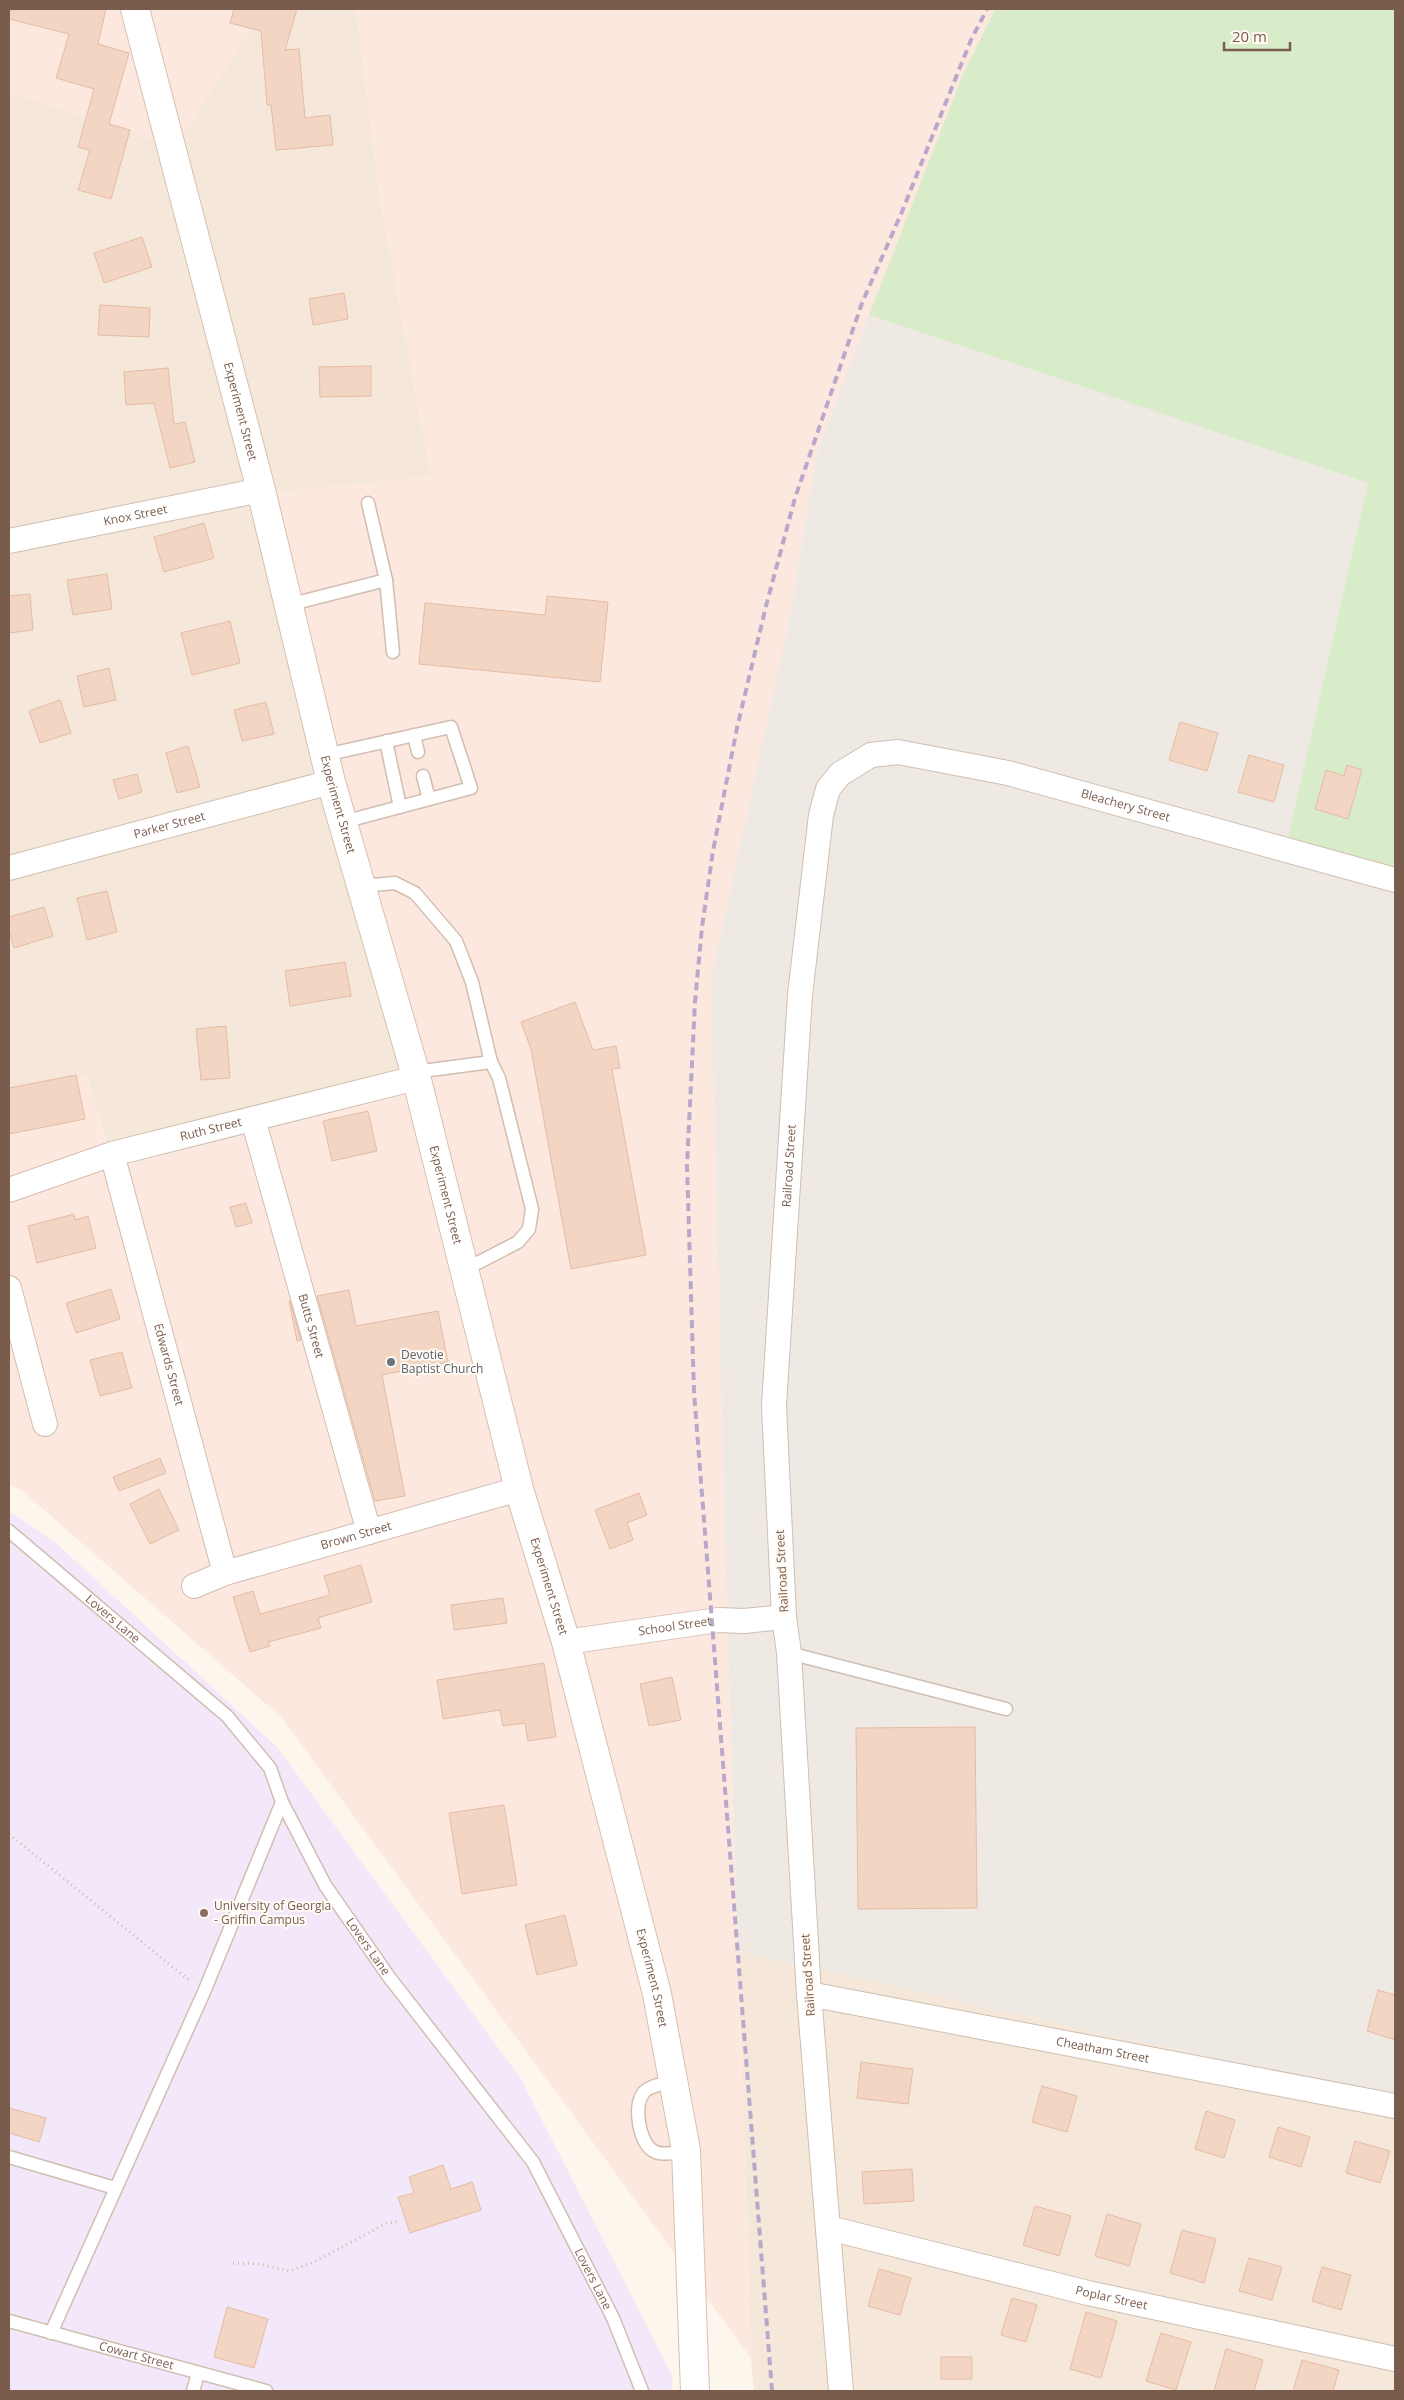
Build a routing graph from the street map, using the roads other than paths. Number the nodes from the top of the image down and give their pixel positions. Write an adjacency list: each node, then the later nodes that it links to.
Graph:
1 (135, 9): 2 (main road, Experiment Street)
2 (261, 490): 4 (street, Knox Street); 6 (main road, Experiment Street)
3 (368, 503): 5 (lane)
4 (9, 541)
5 (386, 580): 6 (lane); 7 (lane)
6 (288, 605): 11 (main road, Experiment Street)
7 (393, 652)
8 (414, 735): 9 (lane); 10 (lane); 15 (lane)
9 (386, 741): 11 (lane); 16 (lane)
10 (418, 752)
11 (325, 755): 14 (main road, Experiment Street)
12 (855, 764): 19 (street, Bleachery Street); 34 (street, Railroad Street)
13 (423, 776): 15 (lane)
14 (332, 782): 17 (main road, Experiment Street); 18 (street, Parker Street)
15 (429, 799): 16 (lane)
16 (400, 807): 17 (lane)
17 (343, 822): 20 (main road, Experiment Street)
18 (9, 868)
19 (1395, 880)
20 (361, 886): 21 (lane); 22 (main road, Experiment Street)
21 (491, 1062): 22 (lane); 26 (lane)
22 (415, 1075): 23 (street, Ruth Street); 26 (main road, Experiment Street)
23 (254, 1119): 24 (street, Ruth Street); 31 (street, Butts Street)
24 (112, 1154): 25 (street, Ruth Street); 32 (street, Edwards Street)
25 (9, 1190)
26 (464, 1270): 29 (main road, Experiment Street)
27 (9, 1288): 28 (street)
28 (45, 1424)
29 (519, 1489): 31 (street, Brown Street); 35 (main road, Experiment Street)
30 (9, 1531): 38 (lane, Lovers Lane)
31 (370, 1532): 32 (street, Brown Street)
32 (225, 1573): 33 (street, Brown Street)
33 (194, 1586)
34 (784, 1617): 35 (street, School Street); 36 (street, Railroad Street)
35 (566, 1642): 40 (main road, Experiment Street)
36 (789, 1652): 37 (lane); 39 (street, Railroad Street)
37 (1006, 1710)
38 (282, 1802): 44 (lane); 52 (lane, Lovers Lane)
39 (809, 1994): 41 (street, Cheatham Street); 45 (street, Railroad Street)
40 (673, 2081): 42 (main road, Experiment Street); 42 (lane)
41 (1395, 2106)
42 (686, 2150): 53 (main road, Experiment Street)
43 (9, 2157): 44 (lane)
44 (115, 2188): 47 (lane)
45 (829, 2228): 48 (street, Poplar Street); 54 (street, Railroad Street)
46 (9, 2321): 47 (lane, Cowart Street)
47 (52, 2333): 49 (lane, Cowart Street)
48 (1395, 2359)
49 (198, 2374): 50 (lane); 51 (lane, Cowart Street)
50 (193, 2391)
51 (266, 2391)
52 (642, 2391)
53 (695, 2391)
54 (841, 2391)

